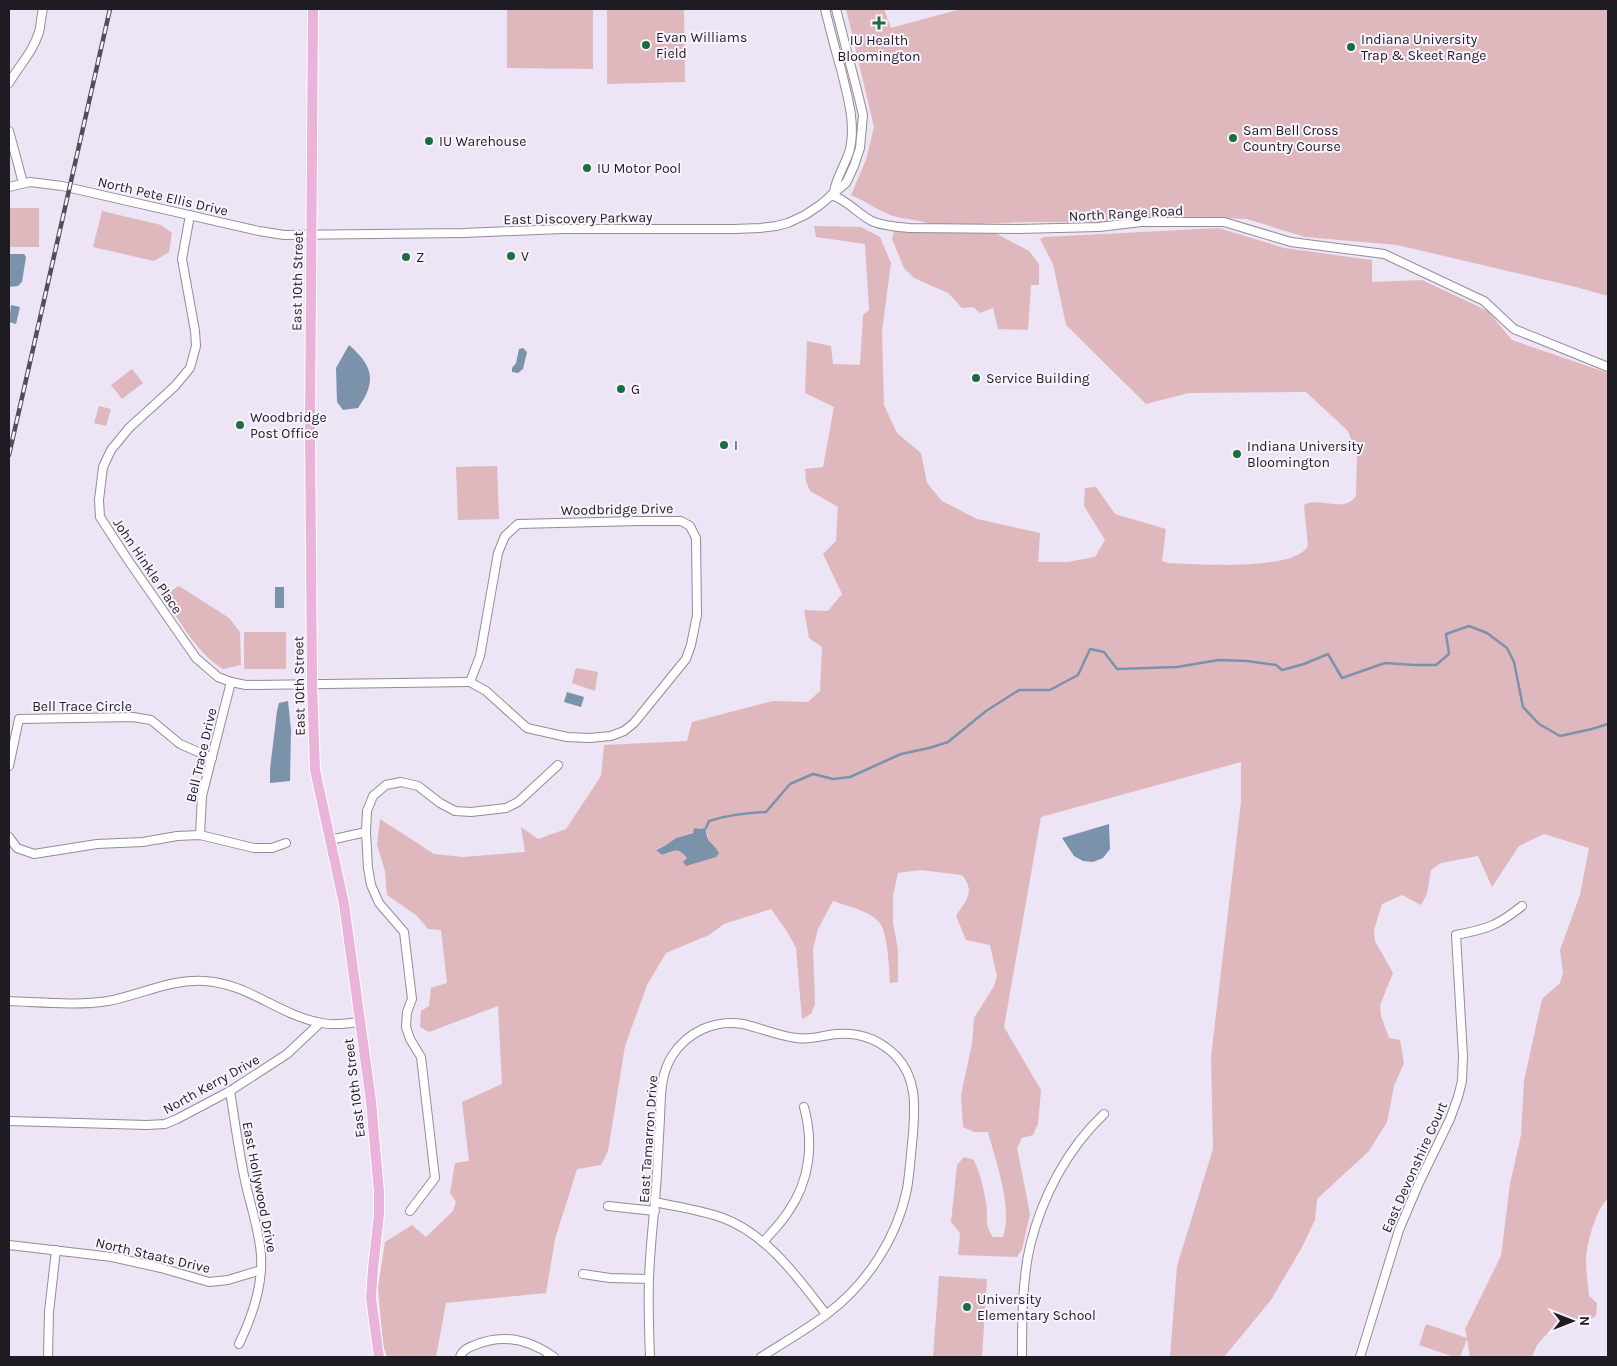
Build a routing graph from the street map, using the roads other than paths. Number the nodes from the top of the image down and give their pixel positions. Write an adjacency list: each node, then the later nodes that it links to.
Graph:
1 (42, 9): 5 (street)
2 (313, 9): 11 (main road, East 10th Street)
3 (825, 9): 9 (street)
4 (836, 9): 9 (street, East Discovery Parkway)
5 (9, 83)
6 (9, 131): 7 (street)
7 (23, 183): 8 (street, North Pete Ellis Drive); 10 (street, North Pete Ellis Drive)
8 (9, 187)
9 (833, 194): 11 (street, East Discovery Parkway); 12 (street, North Range Road)
10 (190, 215): 11 (street, North Pete Ellis Drive); 13 (street, John Hinkle Place)
11 (312, 234): 15 (main road, East 10th Street)
12 (1608, 366)
13 (232, 682): 15 (street, John Hinkle Place); 16 (street, Bell Trace Drive)
14 (470, 682): 14 (street, Woodbridge Drive); 15 (street)
15 (312, 683): 22 (main road, East 10th Street)
16 (212, 758): 17 (street, Bell Trace Circle); 20 (street, Bell Trace Drive)
17 (9, 766)
18 (558, 766): 19 (street)
19 (366, 832): 22 (street); 34 (street)
20 (200, 835): 21 (street); 23 (street)
21 (9, 837)
22 (330, 840): 26 (main road, East 10th Street)
23 (286, 843)
24 (1522, 906): 51 (street, East Devonshire Court)
25 (9, 1001): 27 (street)
26 (360, 1022): 27 (street); 45 (main road, East 10th Street)
27 (320, 1023): 28 (street, North Kerry Drive)
28 (230, 1091): 31 (street, North Kerry Drive); 39 (street, East Hollywood Drive)
29 (804, 1107): 36 (street)
30 (1104, 1114): 50 (street)
31 (9, 1122)
32 (655, 1202): 35 (street, East Tamarron Drive); 36 (street); 42 (street, East Tamarron Drive)
33 (608, 1206): 35 (street)
34 (410, 1211)
35 (655, 1211): 41 (street, East Tamarron Drive)
36 (763, 1242): 42 (street)
37 (9, 1245): 38 (street, North Staats Drive)
38 (56, 1250): 39 (street, North Staats Drive); 44 (street)
39 (261, 1270): 43 (street, East Hollywood Drive)
40 (583, 1274): 41 (street)
41 (649, 1279): 48 (street, East Tamarron Drive)
42 (826, 1314): 49 (street, East Tamarron Drive)
43 (239, 1344)
44 (48, 1357)
45 (379, 1357)
46 (460, 1357): 47 (street)
47 (554, 1357)
48 (650, 1357)
49 (761, 1357)
50 (1022, 1357)
51 (1360, 1357)

